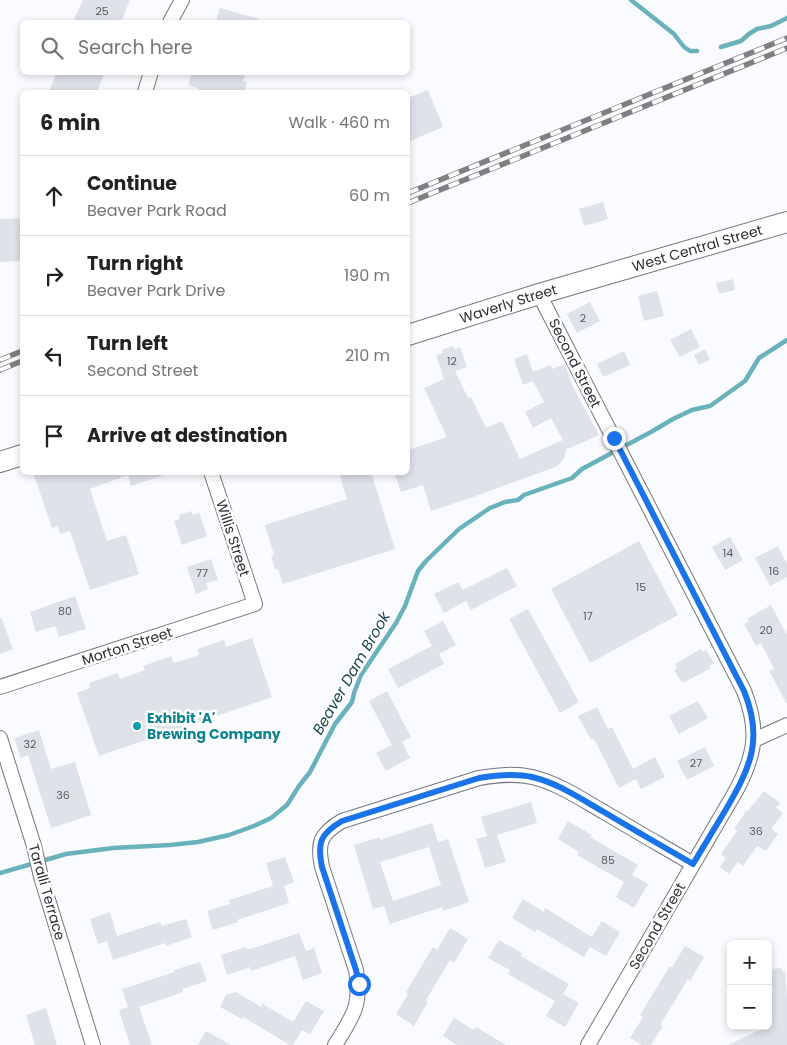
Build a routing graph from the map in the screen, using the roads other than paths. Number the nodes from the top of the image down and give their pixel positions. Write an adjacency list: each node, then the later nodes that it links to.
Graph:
1 (182, 0): 2 (street)
2 (171, 20)
3 (149, 75): 4 (street)
4 (146, 90)
5 (787, 222): 6 (main road, West Central Street)
6 (609, 273): 7 (main road, Waverly Street)
7 (539, 294): 8 (main road, Waverly Street); 16 (street, Second Street)
8 (410, 334)
9 (20, 456): 10 (main road)
10 (0, 462)
11 (212, 475): 12 (street, Willis Street)
12 (255, 604): 13 (street, Morton Street)
13 (0, 687)
14 (787, 725): 16 (street)
15 (0, 738): 18 (street, Taralli Terrace)
16 (754, 740): 17 (street, Second Street)
17 (693, 864): 19 (street); 20 (street, Second Street)
18 (94, 1045)
19 (335, 1045)
20 (588, 1045)

